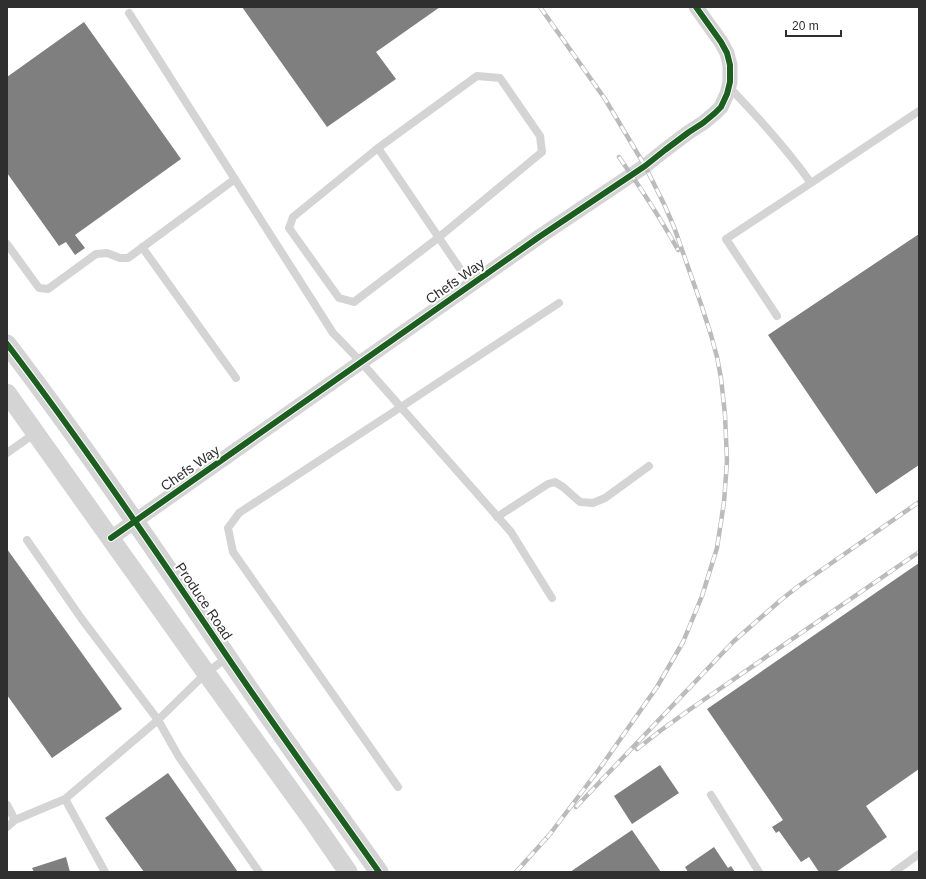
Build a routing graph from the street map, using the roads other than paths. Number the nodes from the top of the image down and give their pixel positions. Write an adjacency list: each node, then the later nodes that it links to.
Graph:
1 (696, 7): 3 (street, Chefs Way)
2 (129, 13): 6 (lane)
3 (729, 87): 7 (lane); 11 (street, Chefs Way)
4 (919, 111): 7 (lane)
5 (378, 148): 8 (lane); 8 (lane); 8 (lane)
6 (234, 179): 10 (lane); 15 (lane)
7 (811, 183): 13 (lane)
8 (438, 238): 11 (lane)
9 (7, 244): 10 (lane)
10 (142, 247): 16 (lane)
11 (470, 285): 15 (street, Chefs Way)
12 (559, 303): 18 (lane)
13 (777, 316)
14 (7, 344): 23 (street, Produce Road)
15 (361, 362): 18 (lane); 23 (street, Chefs Way)
16 (236, 378)
17 (7, 393): 19 (street)
18 (401, 407): 22 (lane); 30 (lane)
19 (35, 433): 20 (lane); 24 (street)
20 (7, 453)
21 (649, 466): 22 (lane)
22 (497, 516): 26 (lane)
23 (135, 521): 24 (street, Chefs Way); 27 (street, Produce Road)
24 (111, 538): 28 (street)
25 (27, 540): 29 (lane)
26 (552, 598)
27 (228, 657): 28 (lane); 40 (street, Produce Road)
28 (206, 673): 29 (lane); 39 (street)
29 (158, 720): 32 (lane); 38 (lane)
30 (398, 787)
31 (711, 795): 41 (lane)
32 (65, 799): 34 (lane); 37 (lane)
33 (7, 805): 34 (lane)
34 (15, 820): 35 (lane)
35 (7, 827)
36 (919, 854): 42 (lane)
37 (105, 872)
38 (259, 872)
39 (348, 872)
40 (379, 872)
41 (760, 872)
42 (894, 872)

